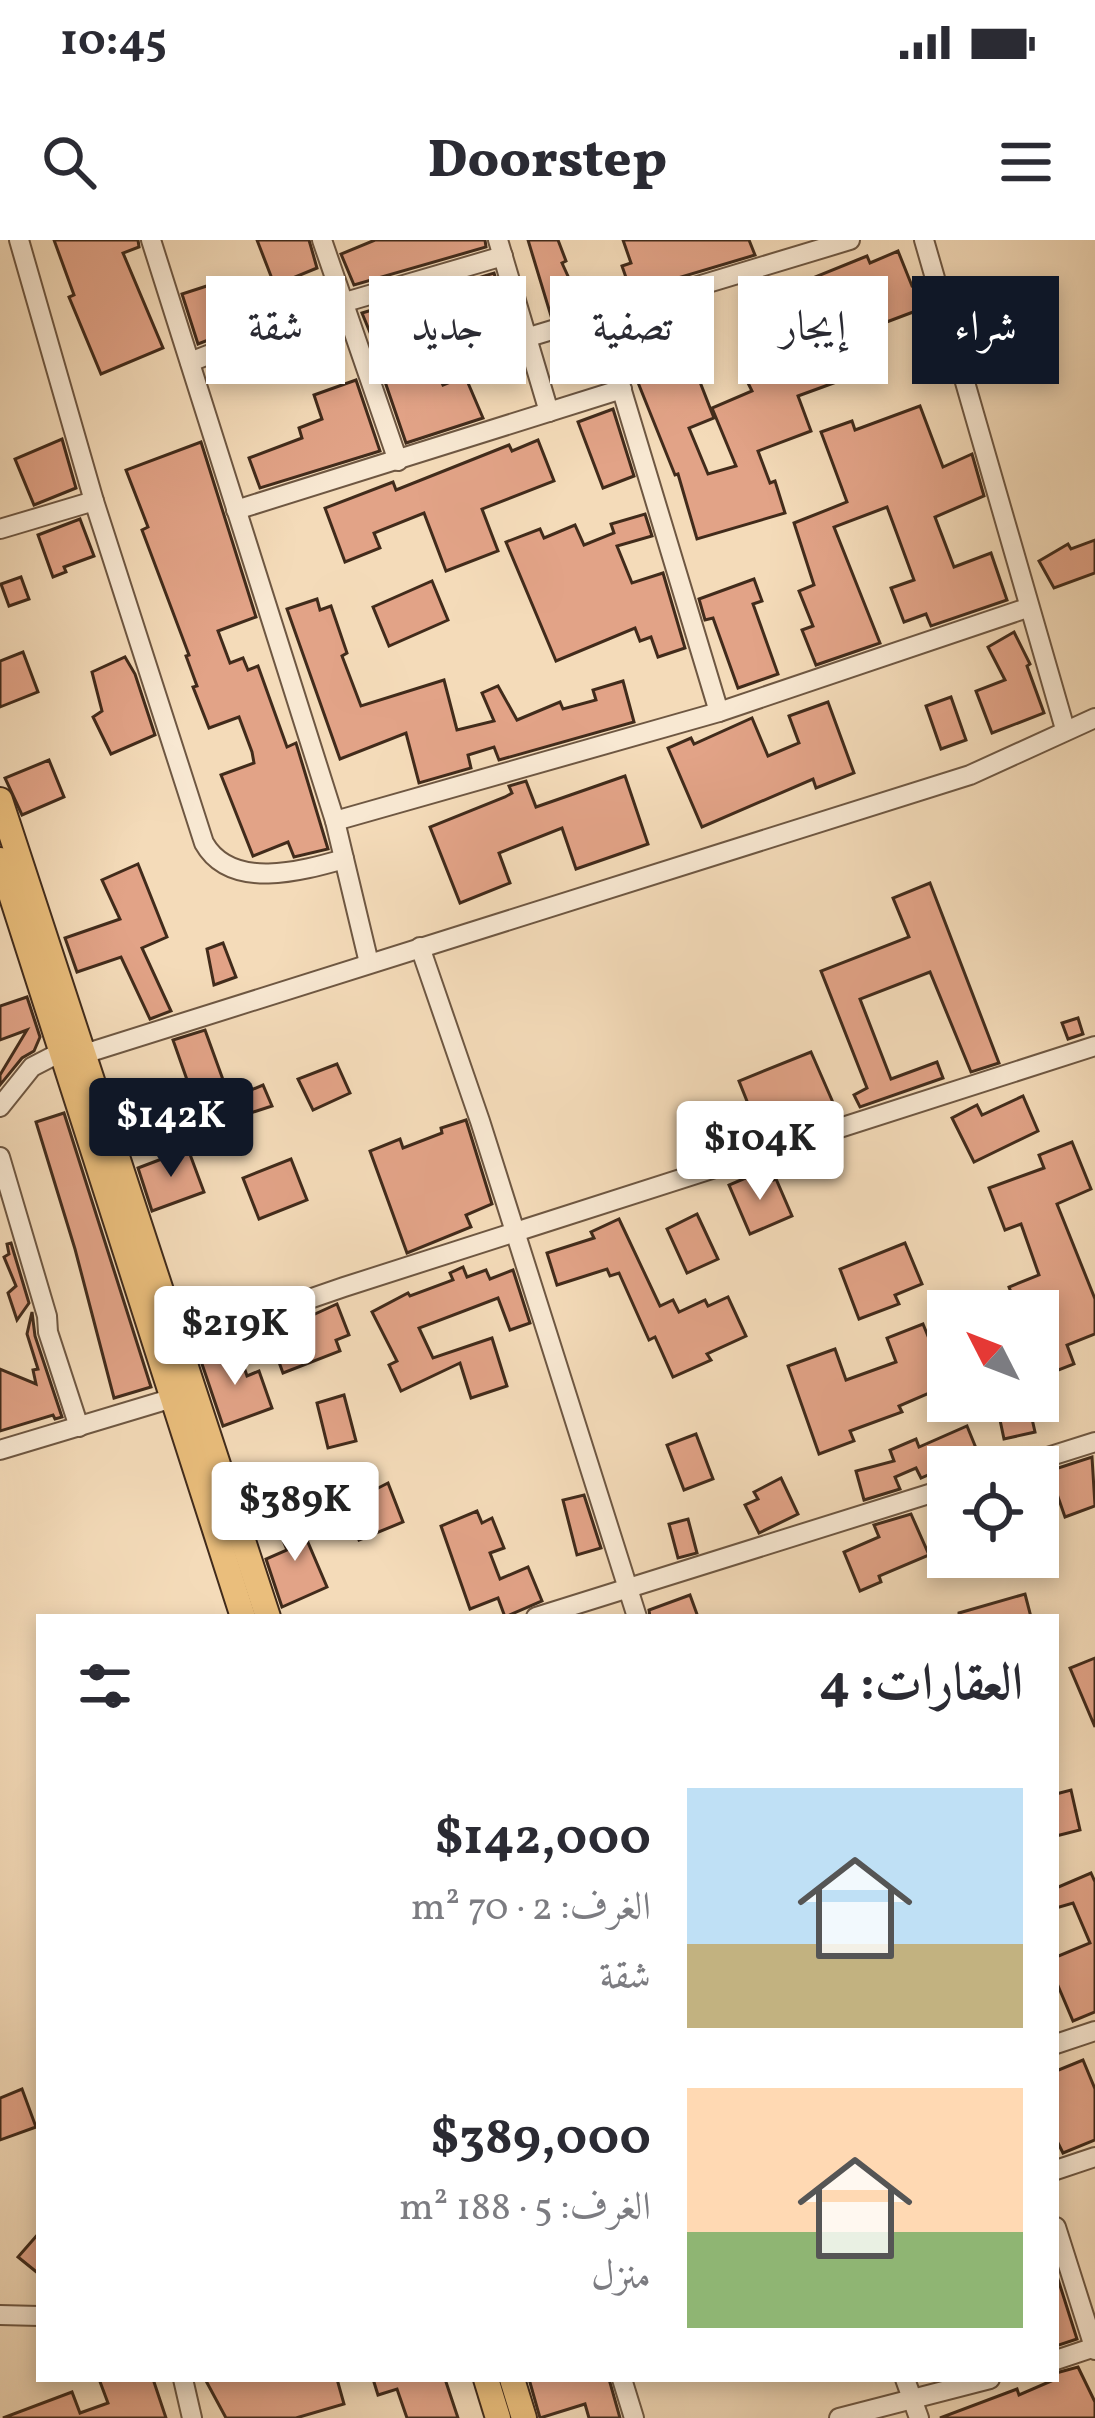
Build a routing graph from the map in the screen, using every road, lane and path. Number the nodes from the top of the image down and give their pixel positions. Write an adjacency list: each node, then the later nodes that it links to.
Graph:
1 (19, 240): 19 (street)
2 (152, 240): 14 (street)
3 (322, 240): 7 (street)
4 (850, 240): 8 (street)
5 (924, 240): 22 (street)
6 (500, 248): 9 (street); 12 (street)
7 (333, 276)
8 (714, 282)
9 (345, 302)
10 (345, 311): 18 (street)
11 (550, 331): 12 (street)
12 (529, 337): 17 (street)
13 (206, 356): 14 (street)
14 (190, 362): 20 (street)
15 (620, 384): 16 (street)
16 (622, 389): 17 (street); 23 (street)
17 (549, 412): 18 (street)
18 (398, 461): 20 (street)
19 (94, 501): 21 (street); 28 (street)
20 (236, 510): 27 (street)
21 (0, 529)
22 (1027, 608): 23 (street); 25 (street)
23 (719, 712): 27 (street)
24 (1095, 718): 25 (street)
25 (1064, 729): 30 (street)
26 (0, 800): 33 (main road)
27 (335, 821): 28 (street)
28 (344, 859): 31 (street)
29 (0, 860): 33 (main road)
30 (420, 946): 31 (street); 37 (street)
31 (370, 963): 33 (street)
32 (1095, 1046): 37 (street)
33 (73, 1053): 34 (street); 38 (main road); 39 (main road)
34 (0, 1107)
35 (0, 1157): 36 (street)
36 (5, 1195): 40 (street)
37 (515, 1232): 38 (street); 45 (street)
38 (179, 1344): 47 (main road)
39 (173, 1398): 40 (street); 46 (main road)
40 (79, 1426): 42 (street)
41 (1095, 1442): 43 (street)
42 (0, 1450)
43 (1059, 1453)
44 (927, 1495): 45 (street)
45 (628, 1588): 48 (street); 49 (street)
46 (242, 1614)
47 (267, 1614)
48 (546, 1614)
49 (636, 1614)
50 (1095, 2031): 51 (street)
51 (1059, 2043)
52 (1095, 2157): 53 (street)
53 (1059, 2169)
54 (1059, 2236): 57 (street)
55 (0, 2315): 56 (street)
56 (36, 2316)
57 (1095, 2348): 58 (street)
58 (1059, 2359)
59 (184, 2382): 65 (street)
60 (487, 2382): 66 (main road)
61 (513, 2382): 67 (main road)
62 (623, 2382): 68 (street)
63 (962, 2382): 64 (street)
64 (908, 2388): 69 (street); 70 (street)
65 (192, 2418)
66 (498, 2418)
67 (524, 2418)
68 (634, 2418)
69 (839, 2418)
70 (919, 2418)

